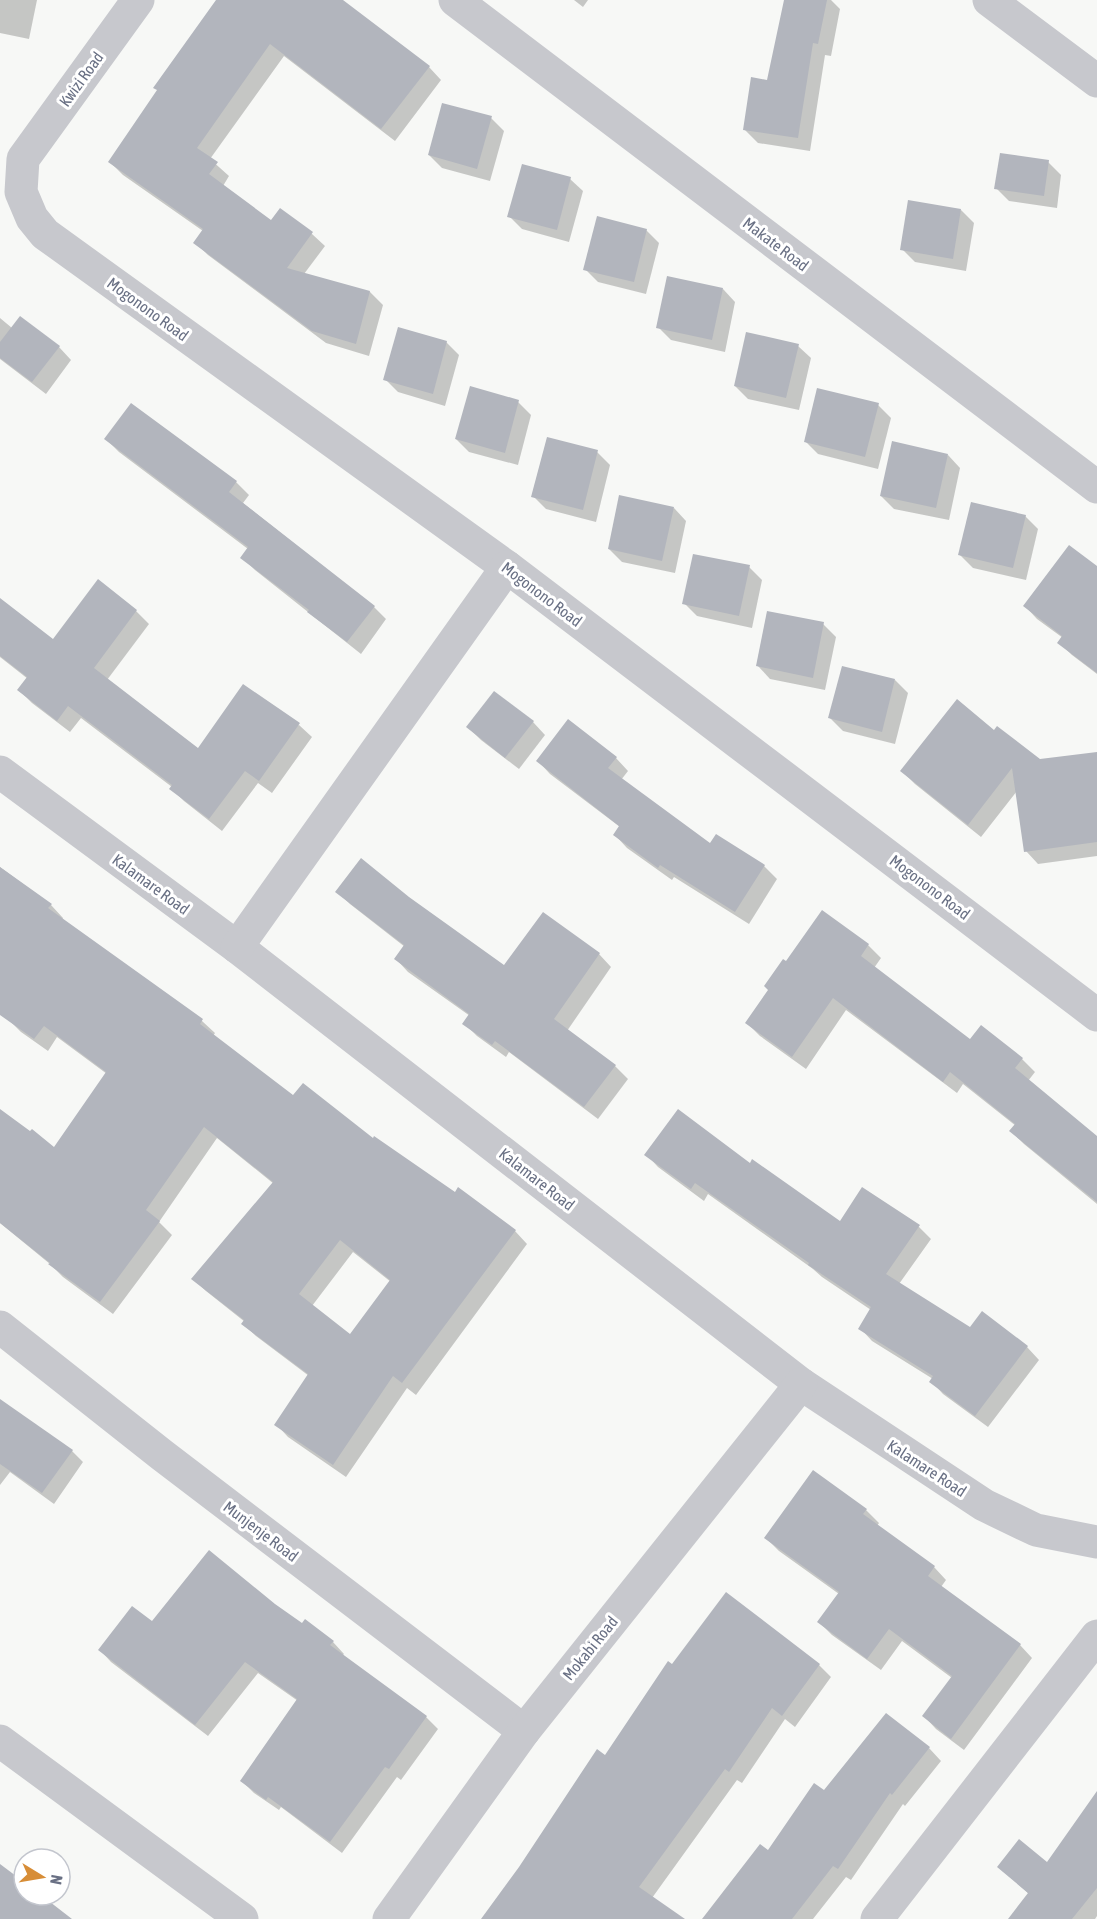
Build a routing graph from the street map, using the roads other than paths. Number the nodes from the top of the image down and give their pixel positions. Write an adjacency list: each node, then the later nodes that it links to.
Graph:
1 (138, 0): 5 (street, Kwizi Road)
2 (455, 0): 6 (street, Makate Road)
3 (989, 0): 4 (street)
4 (1097, 81)
5 (23, 159): 7 (street, Mogonono Road)
6 (1097, 487)
7 (507, 567): 9 (street); 10 (street, Mogonono Road)
8 (0, 772): 9 (street, Kalamare Road)
9 (237, 947): 12 (street, Kalamare Road)
10 (1095, 1008)
11 (0, 1327): 15 (street, Munjenje Road)
12 (801, 1384): 13 (street, Kalamare Road); 15 (street, Mokabi Road)
13 (1097, 1542)
14 (1097, 1636): 19 (street)
15 (524, 1731): 18 (street, Mokabi Road)
16 (0, 1741): 17 (street)
17 (242, 1919)
18 (388, 1919)
19 (877, 1919)

